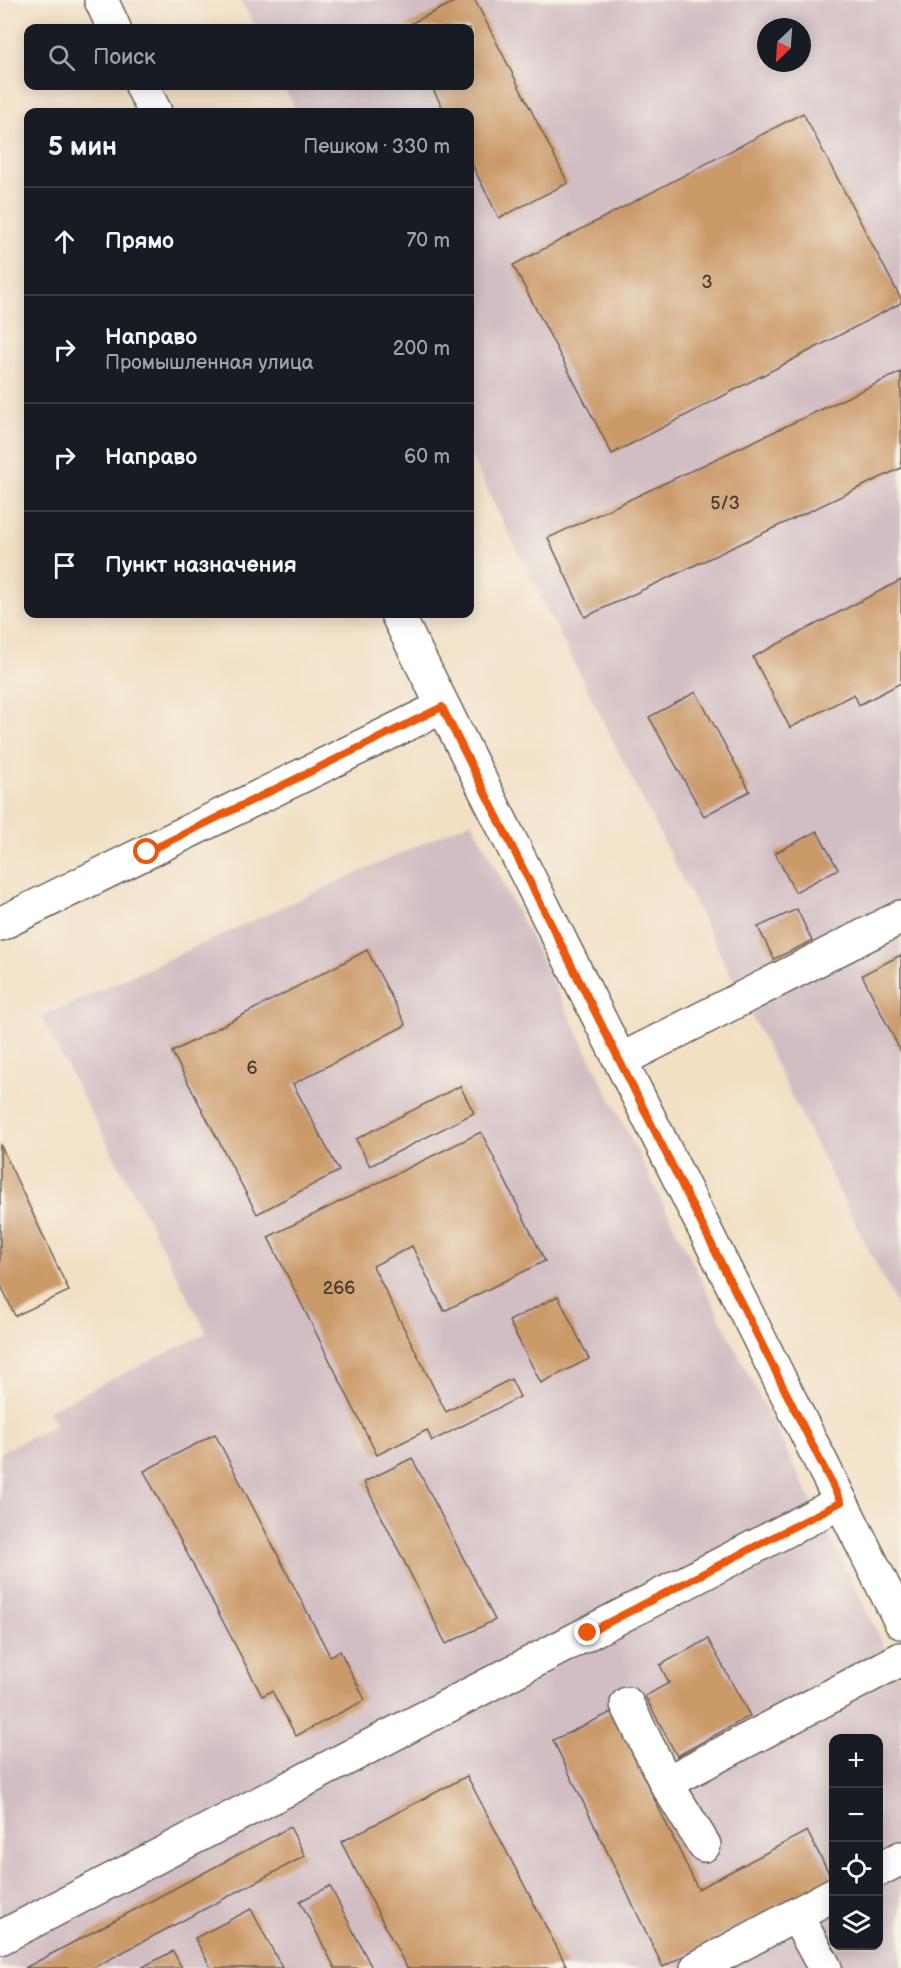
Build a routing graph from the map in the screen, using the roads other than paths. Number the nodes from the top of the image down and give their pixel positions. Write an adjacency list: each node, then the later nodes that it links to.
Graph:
1 (101, 0): 2 (street)
2 (112, 24)
3 (144, 90): 4 (street)
4 (153, 108)
5 (399, 618): 6 (street)
6 (442, 707): 8 (street); 9 (street)
7 (901, 917): 9 (street)
8 (0, 924)
9 (621, 1060): 10 (street)
10 (841, 1502): 11 (street); 20 (street)
11 (901, 1622)
12 (901, 1659): 14 (street)
13 (627, 1704): 14 (street)
14 (666, 1783): 15 (street)
15 (704, 1845)
16 (901, 1858): 17 (street)
17 (883, 1868)
18 (830, 1896): 19 (street)
19 (796, 1915): 21 (street); 22 (street)
20 (0, 1938)
21 (697, 1968)
22 (825, 1968)

